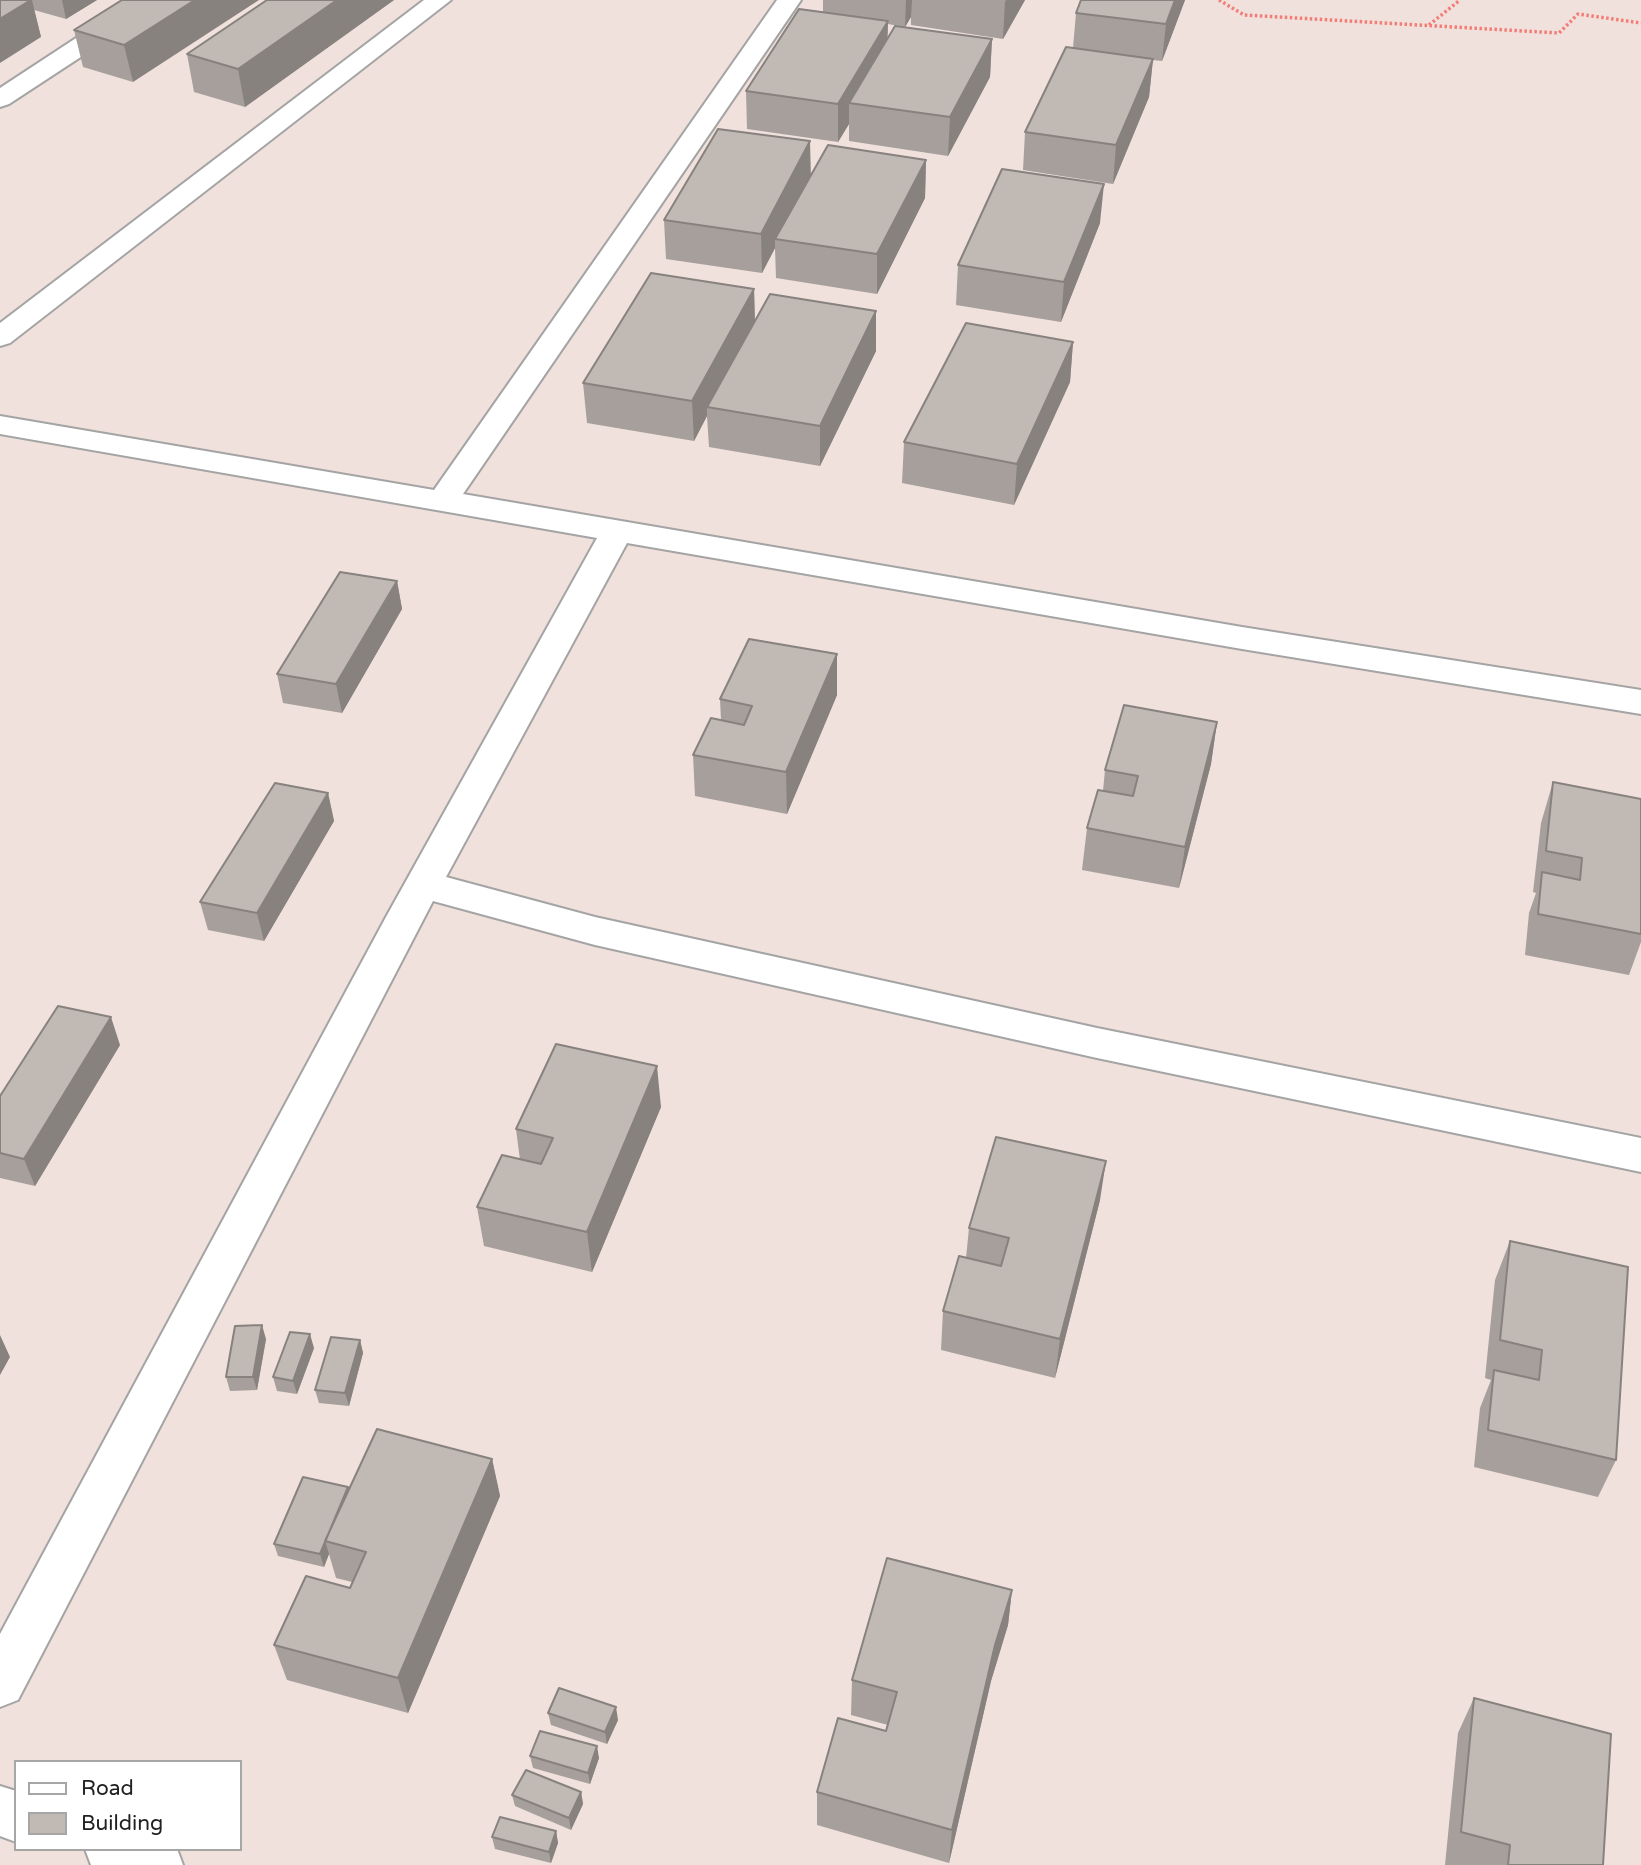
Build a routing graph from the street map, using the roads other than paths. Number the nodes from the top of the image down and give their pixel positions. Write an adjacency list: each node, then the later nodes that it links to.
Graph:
1 (151, 0): 4 (street)
2 (439, 0): 5 (street)
3 (789, 0): 7 (street)
4 (0, 99)
5 (0, 337)
6 (0, 425): 7 (street)
7 (442, 501): 8 (street)
8 (617, 531): 9 (street); 10 (street)
9 (1641, 702)
10 (423, 885): 11 (street); 12 (street)
11 (1641, 1155)
12 (0, 1683)
13 (117, 1851): 14 (street)
14 (157, 1865)

